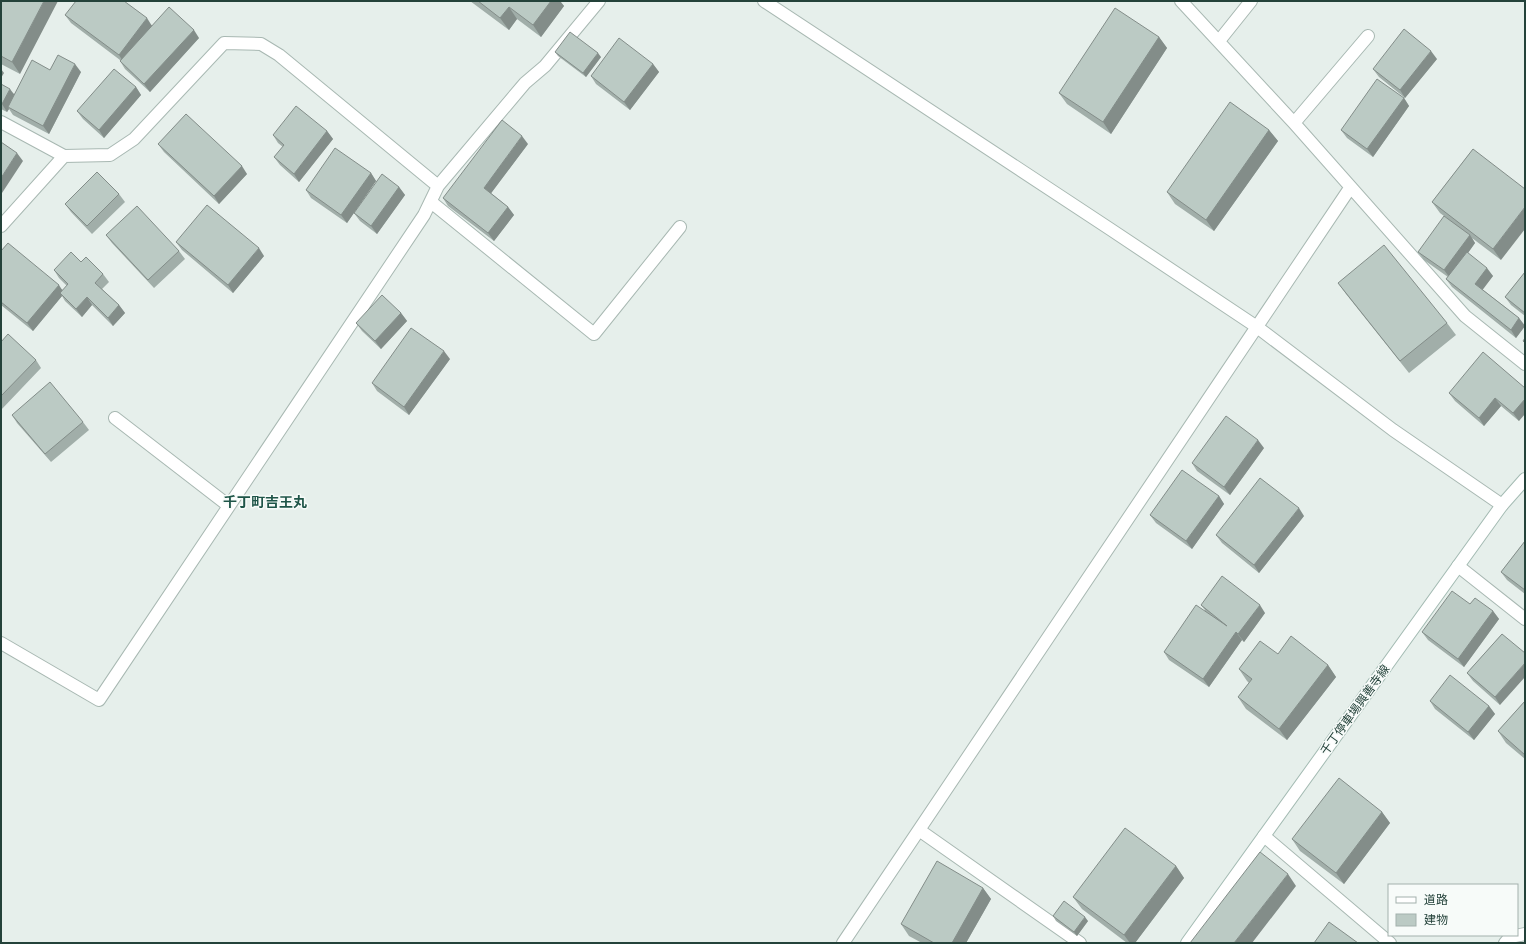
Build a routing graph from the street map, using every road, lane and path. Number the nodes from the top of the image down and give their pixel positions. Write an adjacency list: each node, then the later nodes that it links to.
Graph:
1 (599, 1): 10 (street)
2 (764, 1): 15 (street)
3 (1181, 1): 6 (street)
4 (1251, 1): 6 (street)
5 (1368, 36): 8 (street)
6 (1219, 41): 8 (street)
7 (1, 122): 9 (street)
8 (1294, 123): 11 (street)
9 (64, 156): 10 (street); 13 (street)
10 (438, 186): 12 (street)
11 (1350, 188): 15 (street); 16 (street)
12 (431, 202): 14 (street); 20 (street)
13 (1, 226)
14 (680, 227)
15 (1257, 327): 19 (street); 24 (street)
16 (1525, 364)
17 (115, 418): 20 (street)
18 (1525, 479): 19 (street, 千丁停車場興善寺線)
19 (1502, 505): 21 (street, 千丁停車場興善寺線)
20 (229, 506): 23 (street)
21 (1458, 566): 22 (street); 25 (street, 千丁停車場興善寺線)
22 (1525, 619)
23 (1, 643)
24 (919, 830): 27 (street); 28 (street)
25 (1264, 836): 29 (street, 千丁停車場興善寺線); 30 (street)
26 (1515, 936): 31 (street)
27 (843, 943)
28 (1080, 943)
29 (1187, 943)
30 (1390, 943)
31 (1505, 943)

